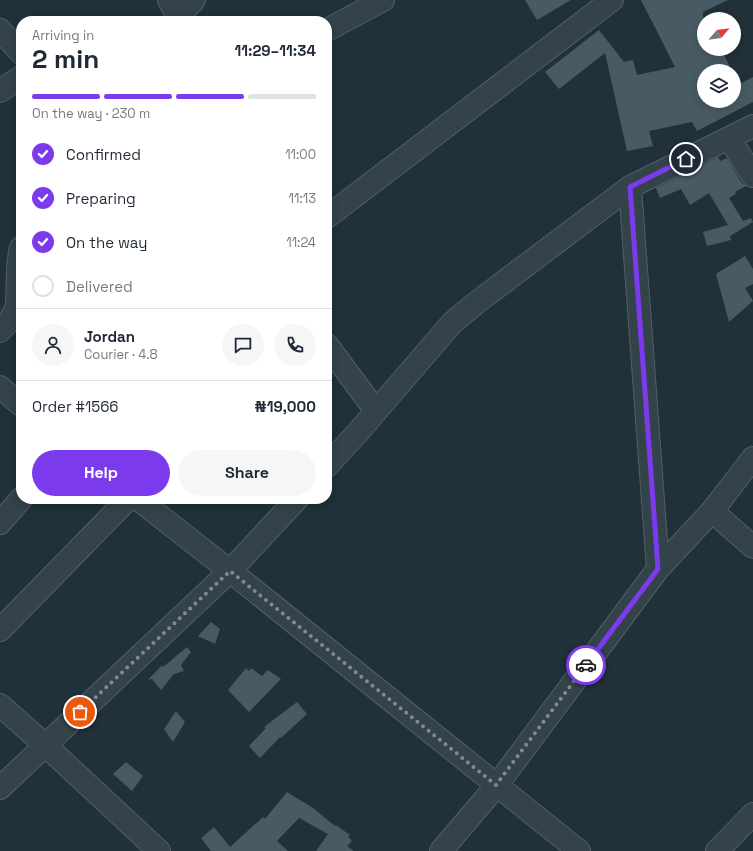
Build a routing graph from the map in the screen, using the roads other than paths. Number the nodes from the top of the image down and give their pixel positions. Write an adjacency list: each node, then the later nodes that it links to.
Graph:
1 (194, 0): 4 (street)
2 (383, 0): 5 (street)
3 (612, 0): 14 (street)
4 (175, 13)
5 (332, 27)
6 (0, 30): 7 (street)
7 (16, 48)
8 (16, 80): 9 (street)
9 (0, 91)
10 (753, 126): 11 (street)
11 (729, 138): 12 (street); 13 (street)
12 (753, 176)
13 (630, 187): 20 (street); 30 (street)
14 (332, 213)
15 (16, 309): 16 (street)
16 (0, 331)
17 (332, 352): 20 (street)
18 (0, 387): 19 (street)
19 (16, 401)
20 (376, 411): 22 (street)
21 (753, 458): 27 (street)
22 (332, 460)
23 (17, 504): 28 (street)
24 (123, 504): 32 (street)
25 (144, 504): 31 (street)
26 (292, 504): 31 (street)
27 (712, 511): 29 (street); 30 (street)
28 (0, 523)
29 (753, 547)
30 (658, 569): 35 (street)
31 (230, 571): 34 (street); 35 (street)
32 (0, 630)
33 (0, 704): 34 (street)
34 (46, 745): 36 (street); 38 (street)
35 (496, 785): 39 (street); 40 (street)
36 (0, 788)
37 (753, 814): 41 (street)
38 (159, 851)
39 (441, 851)
40 (579, 851)
41 (717, 851)

